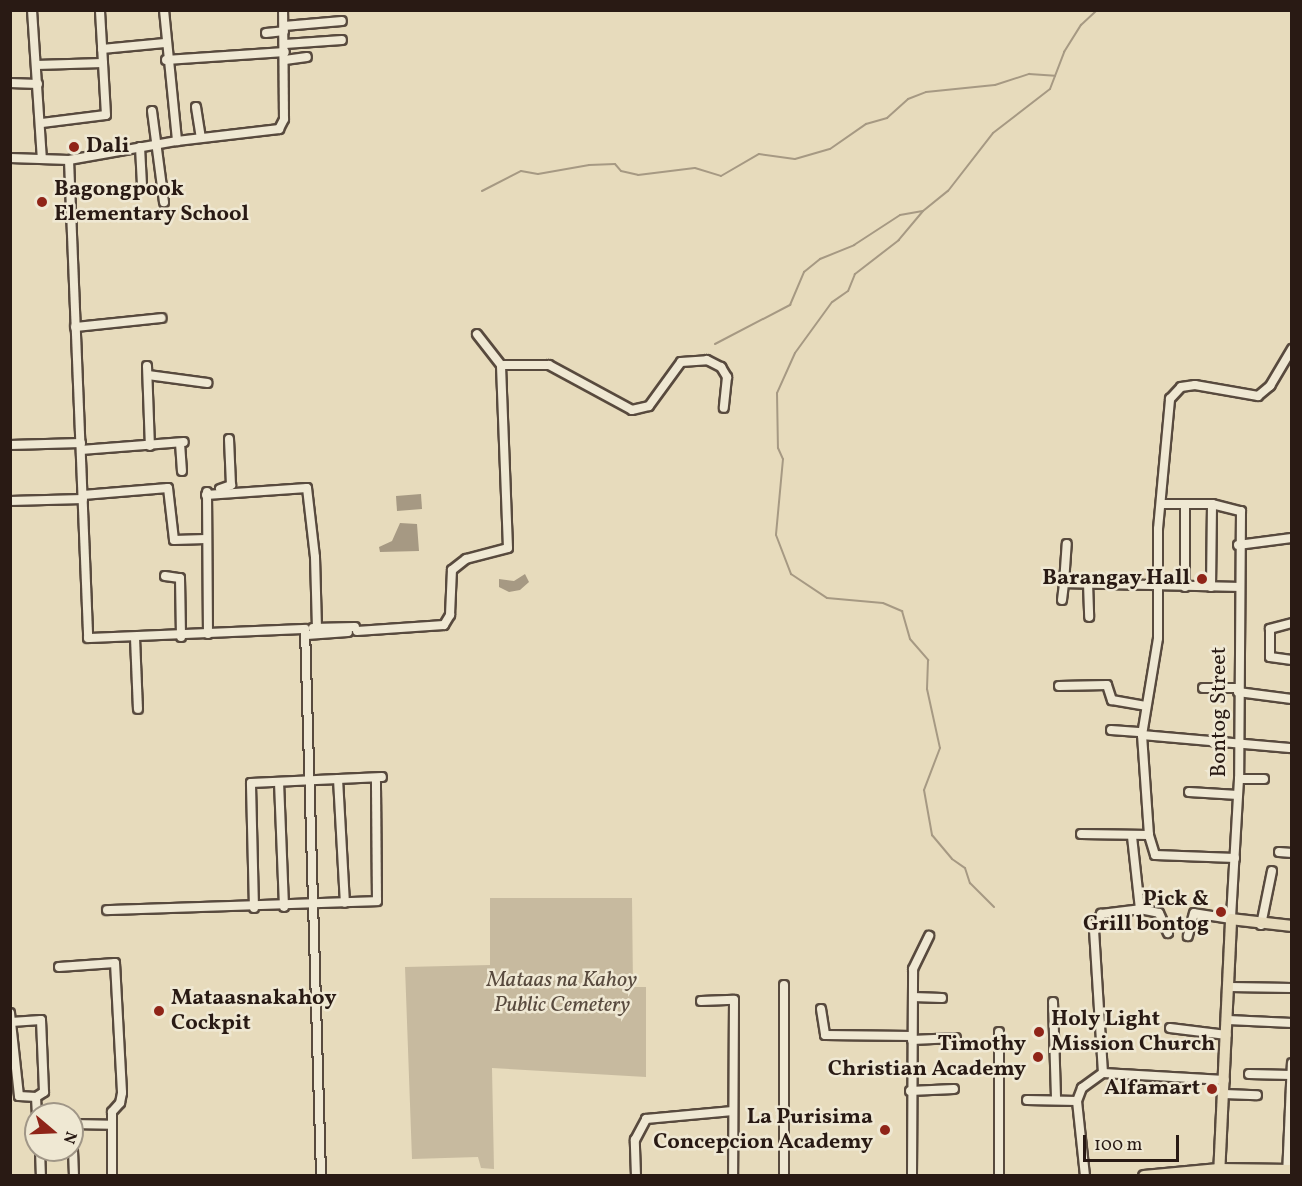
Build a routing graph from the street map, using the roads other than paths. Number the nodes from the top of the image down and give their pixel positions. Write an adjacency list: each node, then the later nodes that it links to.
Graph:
1 (32, 10): 15 (street)
2 (99, 10): 10 (street)
3 (164, 10): 9 (street)
4 (283, 10): 6 (street)
5 (342, 21): 6 (street)
6 (284, 28): 7 (street); 11 (street)
7 (266, 33)
8 (342, 40): 11 (street)
9 (165, 43): 10 (street); 13 (street)
10 (102, 50): 14 (street)
11 (285, 52): 12 (street); 13 (street); 21 (street)
12 (307, 57)
13 (166, 60): 22 (street)
14 (103, 63): 15 (street); 20 (street)
15 (36, 65): 17 (street)
16 (10, 83): 17 (street)
17 (38, 84): 20 (street)
18 (196, 107): 21 (street)
19 (152, 111): 23 (street)
20 (42, 123): 26 (street)
21 (201, 138): 22 (street)
22 (177, 141): 23 (street)
23 (157, 144): 24 (street); 29 (street)
24 (140, 147): 27 (street); 28 (street)
25 (10, 158): 26 (street)
26 (42, 159): 27 (street)
27 (69, 160): 31 (street)
28 (142, 184)
29 (164, 202)
30 (162, 318): 31 (street)
31 (75, 327): 39 (street)
32 (477, 334): 34 (street)
33 (1292, 349): 45 (street)
34 (501, 365): 36 (street); 63 (street)
35 (207, 383): 40 (street)
36 (724, 408)
37 (229, 439): 42 (street)
38 (10, 446): 39 (street)
39 (81, 446): 40 (street); 43 (street)
40 (150, 446): 41 (street)
41 (182, 471)
42 (206, 495): 49 (street); 62 (street)
43 (83, 497): 44 (street); 49 (street); 67 (street)
44 (10, 501)
45 (1161, 504): 47 (street); 55 (street)
46 (1212, 504): 47 (street); 51 (street, Bontog Street); 57 (street)
47 (1185, 505): 56 (street)
48 (1292, 538): 51 (street)
49 (206, 539): 65 (street)
50 (1066, 544): 53 (street)
51 (1238, 545): 58 (street, Bontog Street)
52 (165, 576): 66 (street)
53 (1064, 582): 54 (street); 59 (street)
54 (1088, 583): 55 (street); 60 (street)
55 (1157, 585): 56 (street); 73 (street)
56 (1185, 587): 57 (street)
57 (1211, 587): 58 (street)
58 (1238, 587): 71 (street, Bontog Street)
59 (1062, 600)
60 (1089, 617)
61 (1292, 623): 68 (street)
62 (317, 627): 63 (street); 64 (street)
63 (358, 629): 64 (street)
64 (306, 632): 65 (street); 82 (street)
65 (208, 634): 66 (street)
66 (181, 637): 67 (street)
67 (135, 638): 74 (street)
68 (1292, 660)
69 (1059, 686): 73 (street)
70 (1203, 688): 71 (street)
71 (1238, 690): 72 (street); 77 (street, Bontog Street)
72 (1292, 699)
73 (1145, 706): 76 (street)
74 (138, 709)
75 (1111, 730): 76 (street)
76 (1142, 734): 77 (street); 87 (street)
77 (1240, 743): 78 (street); 80 (street, Bontog Street)
78 (1292, 748)
79 (338, 779): 82 (street); 93 (street); 93 (street)
80 (1239, 779): 81 (street); 85 (street, Bontog Street)
81 (1264, 779)
82 (309, 781): 83 (street); 94 (street)
83 (279, 782): 95 (street); 96 (street)
84 (1189, 792): 85 (street)
85 (1238, 795): 91 (street, Bontog Street)
86 (1081, 834): 88 (street)
87 (1149, 835): 88 (street); 91 (street)
88 (1132, 836): 97 (street)
89 (1279, 852): 90 (street)
90 (1292, 854)
91 (1235, 858): 99 (street, Bontog Street)
92 (1272, 871): 100 (street)
93 (345, 903): 94 (street)
94 (314, 904): 95 (street); 143 (street)
95 (284, 907): 96 (street)
96 (254, 908): 98 (street)
97 (1140, 909): 102 (street); 123 (street)
98 (107, 910)
99 (1231, 919): 100 (main road); 104 (street); 107 (main road)
100 (1261, 925): 101 (main road)
101 (1292, 926)
102 (1168, 933)
103 (929, 936): 109 (street)
104 (1188, 936)
105 (59, 967): 139 (street)
106 (784, 985): 146 (street)
107 (1230, 987): 108 (street); 115 (main road)
108 (1292, 988)
109 (913, 997): 110 (street); 120 (street)
110 (942, 998)
111 (700, 1000): 137 (street)
112 (1053, 1002): 134 (street)
113 (821, 1009): 120 (street)
114 (11, 1017): 129 (street); 132 (street)
115 (1228, 1020): 116 (street); 119 (main road)
116 (1292, 1023)
117 (1170, 1028): 119 (street)
118 (999, 1032): 148 (street)
119 (1227, 1035): 126 (main road)
120 (912, 1038): 121 (street); 128 (street)
121 (956, 1038)
122 (1292, 1063): 125 (street)
123 (1103, 1073): 126 (street); 135 (street)
124 (1249, 1074): 125 (street)
125 (1291, 1075): 140 (street)
126 (1225, 1080): 130 (main road)
127 (954, 1089): 128 (street)
128 (910, 1090): 147 (street)
129 (13, 1093): 132 (street)
130 (1224, 1094): 131 (street); 141 (main road)
131 (1257, 1095)
132 (36, 1097): 136 (street)
133 (1027, 1100): 134 (street)
134 (1056, 1100): 135 (street)
135 (1077, 1101): 149 (street)
136 (36, 1102)
137 (733, 1111): 144 (street); 145 (street)
138 (84, 1124): 139 (street)
139 (111, 1125): 142 (street)
140 (1285, 1172): 141 (main road)
141 (1215, 1173): 150 (main road)
142 (112, 1176)
143 (321, 1176)
144 (636, 1176)
145 (733, 1176)
146 (784, 1176)
147 (912, 1176)
148 (999, 1176)
149 (1085, 1176)
150 (1144, 1176)

